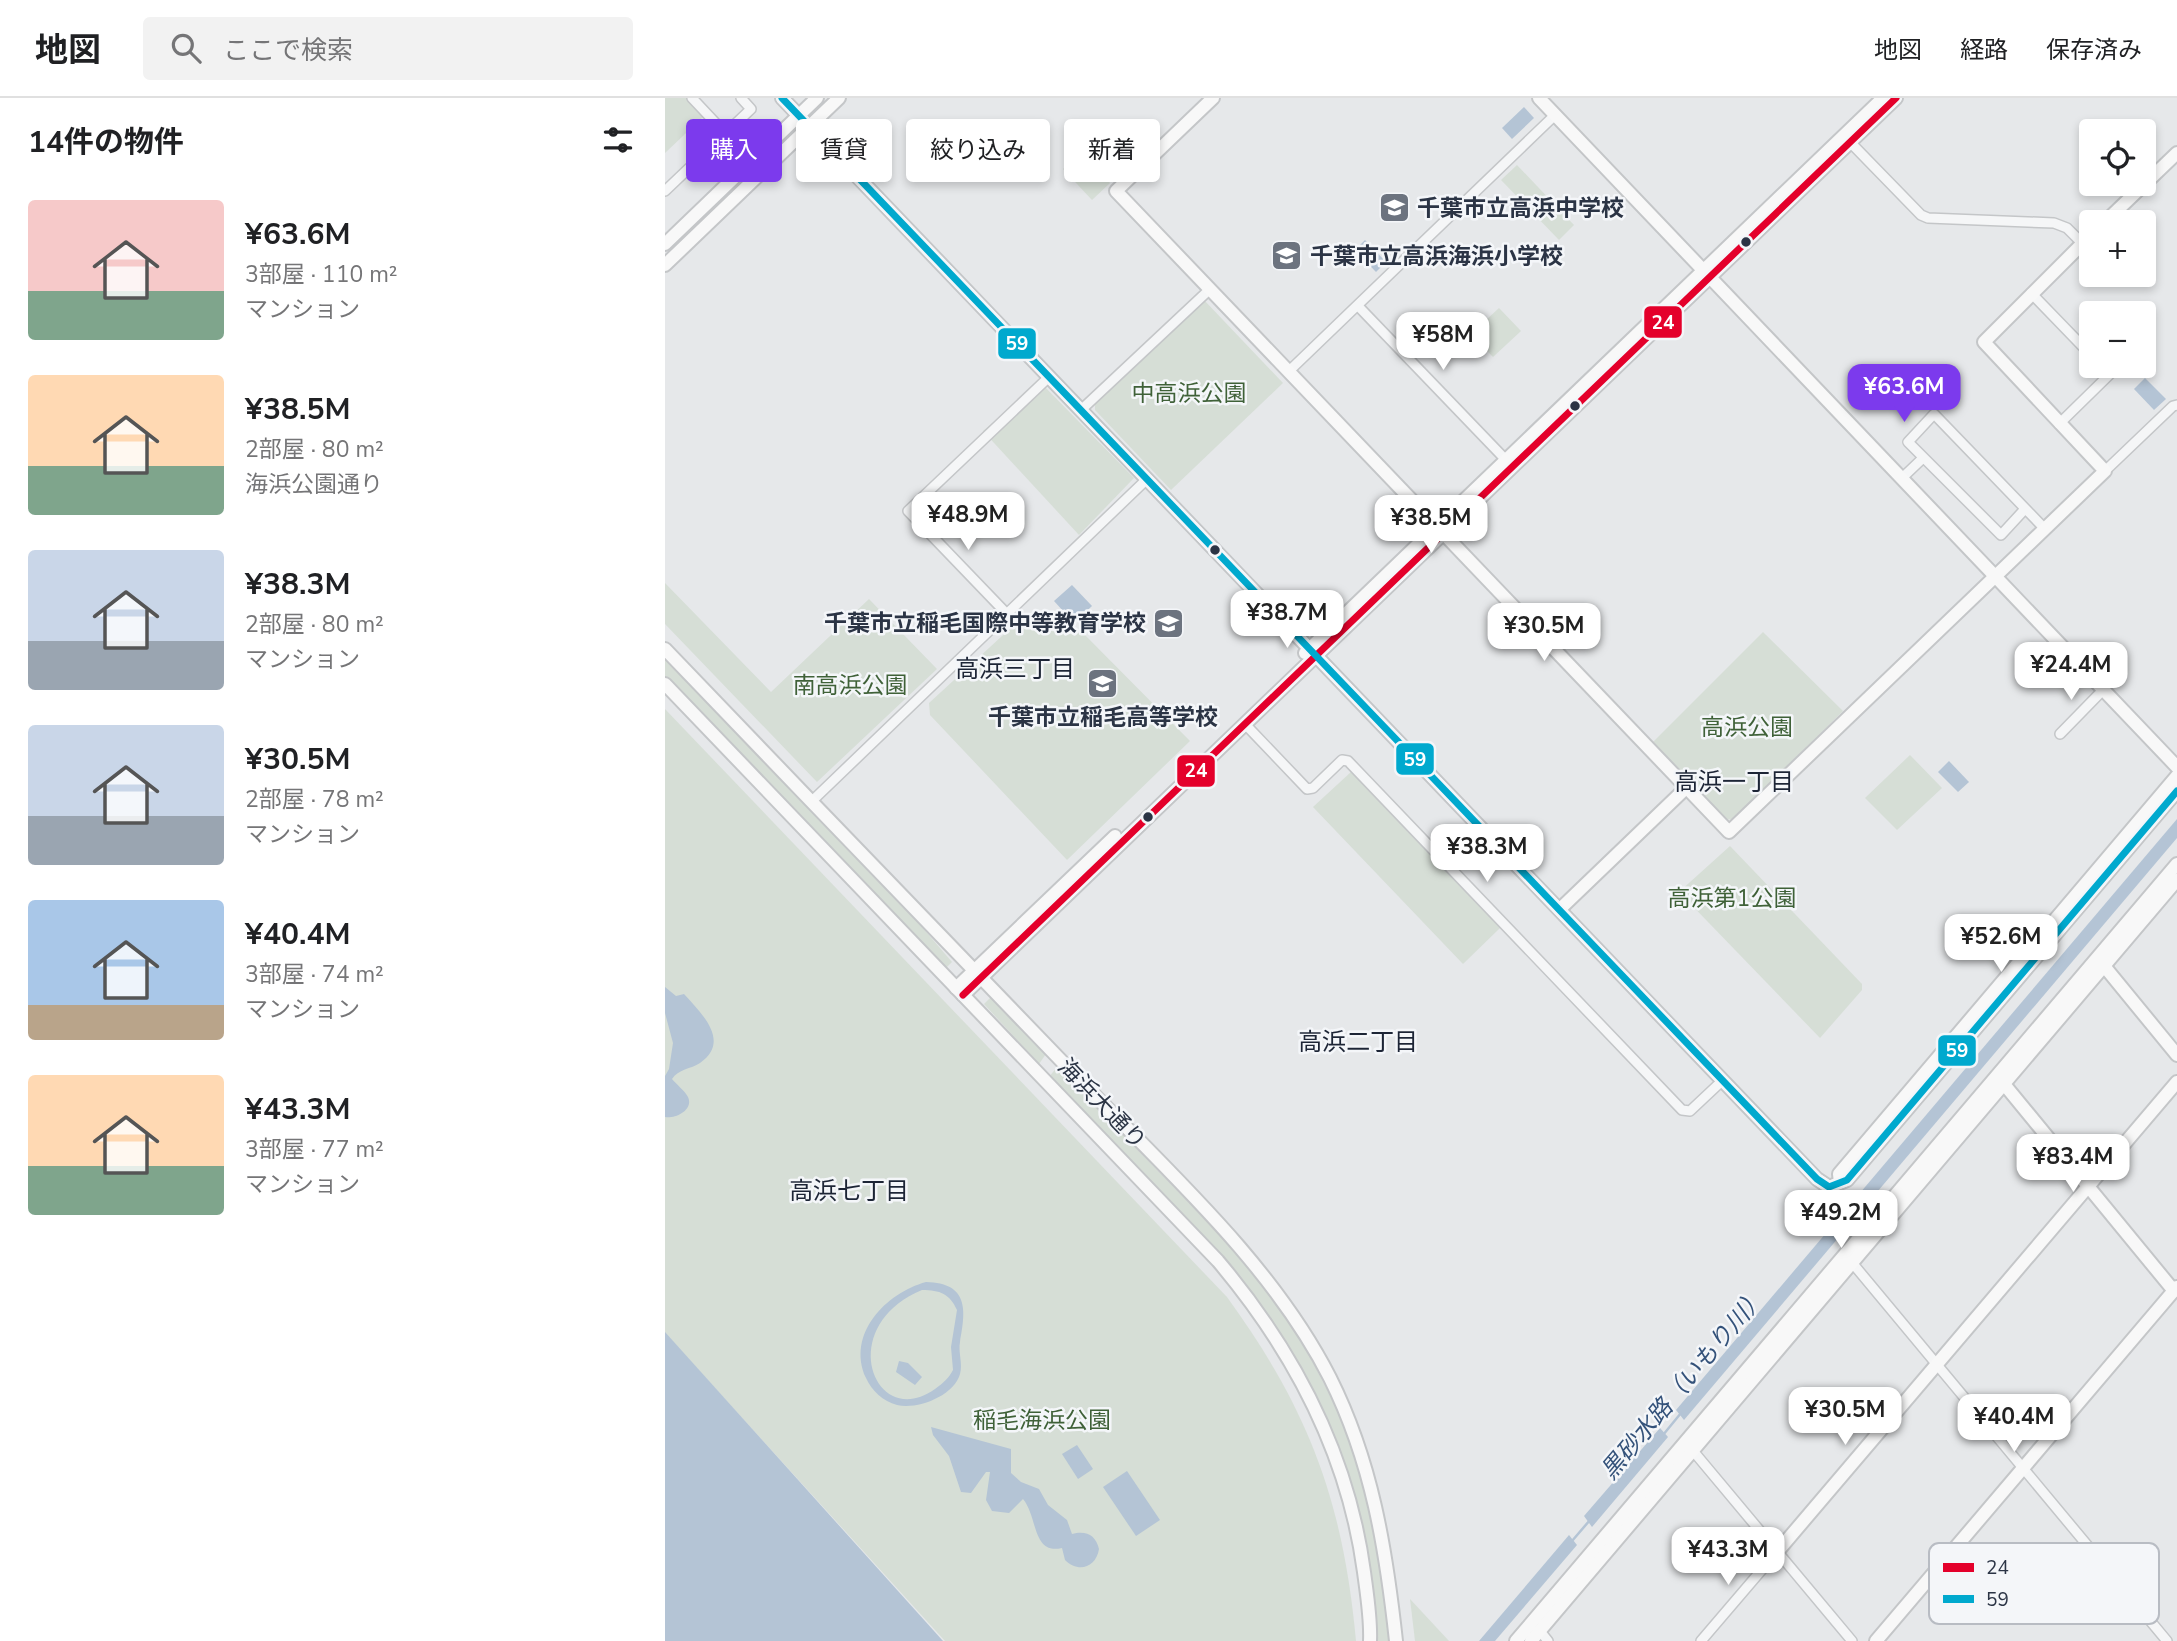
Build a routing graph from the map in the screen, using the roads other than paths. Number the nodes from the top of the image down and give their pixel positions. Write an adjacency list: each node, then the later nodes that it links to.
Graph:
1 (692, 98): 11 (street)
2 (741, 98): 12 (street)
3 (782, 98): 10 (street)
4 (817, 98): 10 (street)
5 (839, 98): 14 (street)
6 (1213, 98): 27 (street)
7 (1539, 98): 9 (street)
8 (1890, 99): 16 (street)
9 (1555, 115): 26 (street); 29 (street)
10 (799, 116): 13 (street); 23 (street)
11 (711, 119)
12 (741, 119)
13 (802, 119)
14 (817, 119)
15 (796, 139): 25 (street)
16 (1847, 139): 22 (street); 26 (street)
17 (2177, 153): 21 (street)
18 (686, 168): 20 (street)
19 (862, 182): 32 (street)
20 (667, 185)
21 (2118, 210)
22 (2079, 235)
23 (665, 244)
24 (2079, 248): 28 (street)
25 (667, 259)
26 (1705, 274): 38 (street); 40 (street); 44 (street)
27 (1209, 290): 31 (street); 35 (street)
28 (2031, 293): 30 (street); 36 (street)
29 (1357, 306): 31 (street); 38 (street)
30 (2079, 343)
31 (1288, 372): 44 (street)
32 (1049, 377): 35 (street); 46 (street)
33 (2106, 378): 36 (street)
34 (2177, 405): 39 (street)
35 (1081, 410): 41 (street)
36 (2059, 424): 39 (street)
37 (1923, 457): 40 (street); 42 (street); 42 (street)
38 (1506, 460): 44 (street)
39 (2105, 471): 43 (street)
40 (1901, 479): 45 (street)
41 (1146, 480): 46 (street); 48 (street)
42 (2025, 509): 43 (street)
43 (2044, 528): 45 (street)
44 (1439, 530): 48 (street); 55 (street)
45 (1994, 576): 50 (street); 55 (street)
46 (1007, 614): 57 (street)
47 (665, 649): 57 (street, 海浜大通り)
48 (1312, 652): 51 (street); 60 (street); 62 (street)
49 (665, 684): 63 (street, 海浜大通り)
50 (2103, 690): 52 (street); 53 (street)
51 (1244, 723): 62 (street); 67 (street)
52 (2060, 734)
53 (2177, 767)
54 (2177, 776): 70 (street)
55 (1686, 788): 60 (street)
56 (2177, 792): 70 (street)
57 (812, 802): 62 (street, 海浜大通り)
58 (2177, 863): 61 (street)
59 (2177, 880): 61 (street)
60 (1560, 909): 67 (street)
61 (2100, 961): 64 (street); 68 (street)
62 (977, 974): 63 (street); 65 (street, 海浜大通り)
63 (959, 991): 66 (street, 海浜大通り)
64 (2177, 1055)
65 (1057, 1057): 66 (street); 84 (street, 海浜大通り)
66 (1039, 1074): 82 (street, 海浜大通り)
67 (1723, 1080): 70 (street)
68 (2000, 1080): 71 (street); 72 (street)
69 (2177, 1082): 71 (street)
70 (1840, 1182)
71 (2088, 1186): 73 (street); 74 (street)
72 (1849, 1258): 74 (street); 75 (street)
73 (2176, 1289): 76 (street)
74 (1937, 1364): 76 (street); 79 (street)
75 (1689, 1446): 79 (street); 83 (street); 85 (street)
76 (2023, 1469): 77 (street); 78 (street)
77 (1960, 1543)
78 (2085, 1543)
79 (1777, 1552): 86 (street); 87 (street)
80 (1929, 1579): 88 (street)
81 (2153, 1624): 89 (street)
82 (1372, 1637)
83 (1540, 1638)
84 (1396, 1641)
85 (1516, 1641)
86 (1701, 1641)
87 (1852, 1641)
88 (1876, 1641)
89 (2167, 1641)

